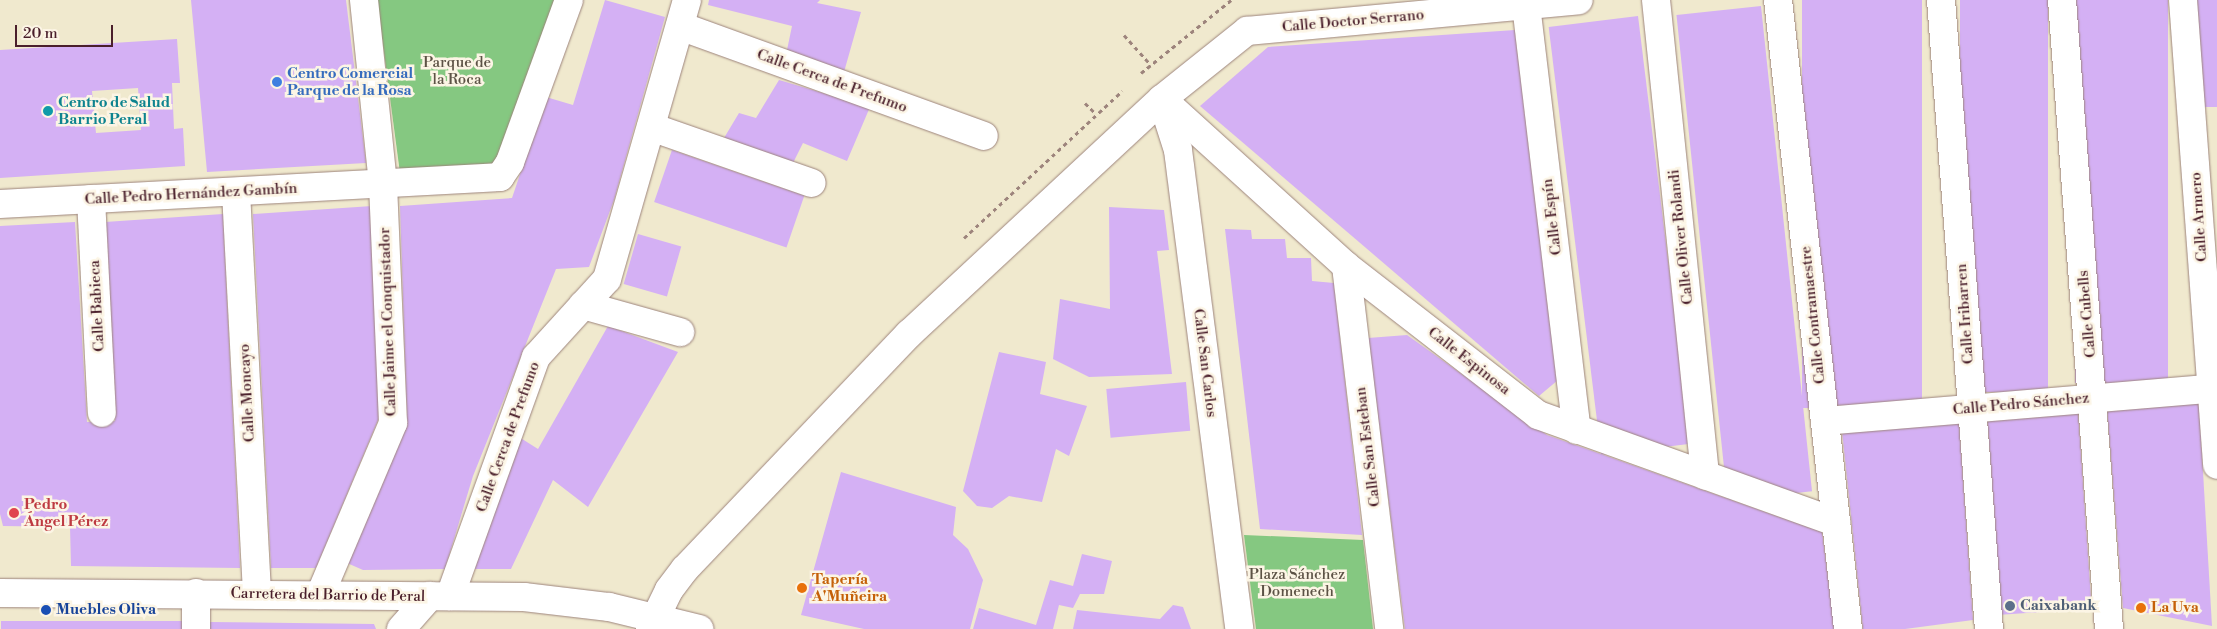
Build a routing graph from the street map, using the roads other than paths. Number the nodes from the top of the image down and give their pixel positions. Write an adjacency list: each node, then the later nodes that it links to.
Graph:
1 (364, 0): 16 (street, Calle Jaime el Conquistador)
2 (568, 0): 16 (street, Calle Pedro Hernández Gambín)
3 (687, 0): 11 (street, Calle Cerca de Prefumo)
4 (1579, 0): 10 (street, Calle Doctor Serrano)
5 (1656, 0): 30 (street, Calle Oliver Rolandi)
6 (1778, 0): 27 (street, Calle Contramaestre)
7 (1941, 0): 25 (street, Calle Iribarren)
8 (2062, 0): 24 (street, Calle Cubells)
9 (2183, 0): 23 (street, Calle Armero)
10 (1526, 5): 12 (street, Calle Doctor Serrano); 28 (street, Calle Espín)
11 (680, 26): 13 (street, Calle Cerca de Prefumo); 14 (street, Calle Cerca de Prefumo)
12 (1162, 99): 20 (street, Calle Espinosa); 37 (street); 41 (street, Calle San Carlos)
13 (651, 126): 15 (street); 21 (street, Calle Cerca de Prefumo)
14 (984, 136)
15 (812, 183)
16 (383, 184): 17 (street, Calle Pedro Hernández Gambín); 35 (street, Calle Jaime el Conquistador)
17 (236, 192): 18 (street, Calle Pedro Hernández Gambín); 34 (street, Calle Moncayo)
18 (91, 199): 19 (street, Calle Pedro Hernández Gambín); 26 (street, Calle Babieca)
19 (0, 204)
20 (1346, 266): 28 (street, Calle Espinosa); 42 (street, Calle San Esteban)
21 (584, 305): 22 (street); 36 (street, Calle Cerca de Prefumo)
22 (680, 332)
23 (2214, 388): 24 (street, Calle Pedro Sánchez); 29 (street, Calle Armero)
24 (2094, 398): 25 (street, Calle Pedro Sánchez); 45 (street, Calle Cubells)
25 (1972, 408): 27 (street, Calle Pedro Sánchez); 44 (street, Calle Iribarren)
26 (102, 413)
27 (1825, 421): 31 (street, Calle Contramaestre)
28 (1577, 430): 30 (street, Calle Espinosa)
29 (2217, 464)
30 (1705, 475): 31 (street, Calle Espinosa)
31 (1836, 522): 43 (street, Calle Contramaestre)
32 (0, 593): 33 (street, Carretera del Barrio de Peral)
33 (196, 593): 34 (street, Carretera del Barrio de Peral); 38 (street)
34 (258, 594): 35 (street, Carretera del Barrio de Peral)
35 (320, 595): 36 (street, Carretera del Barrio de Peral)
36 (440, 596): 37 (street, Carretera del Barrio de Peral); 39 (street)
37 (652, 623): 40 (street, Carretera del Barrio de Peral)
38 (196, 629)
39 (401, 629)
40 (699, 629)
41 (1239, 629)
42 (1389, 629)
43 (1848, 629)
44 (1989, 629)
45 (2109, 629)

